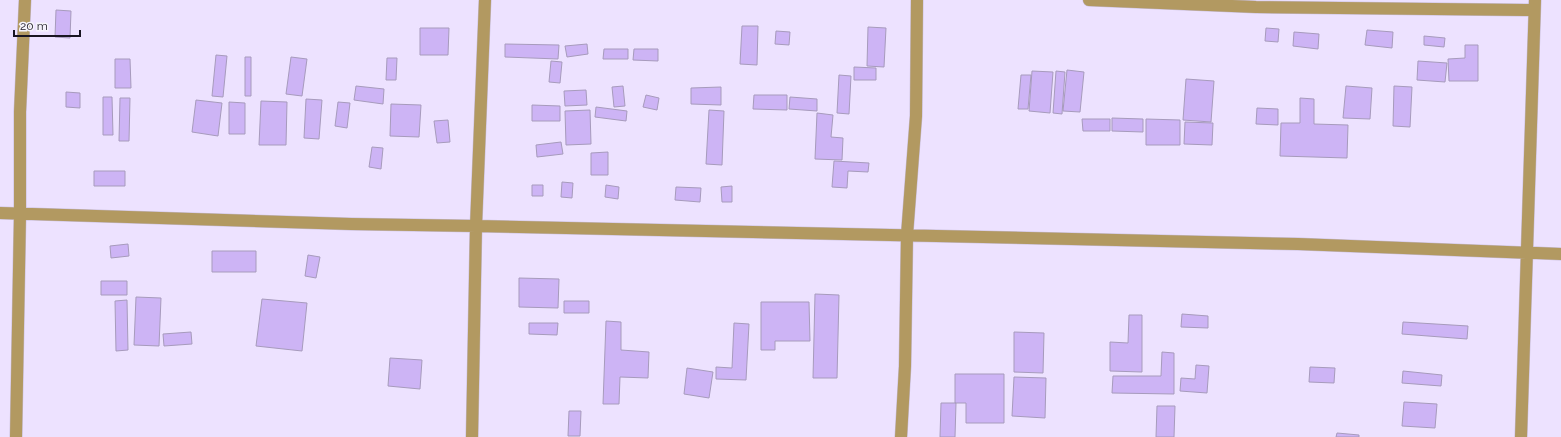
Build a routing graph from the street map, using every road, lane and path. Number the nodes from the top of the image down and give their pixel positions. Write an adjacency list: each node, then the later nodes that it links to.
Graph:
1 (25, 0): 7 (street)
2 (485, 0): 8 (street)
3 (917, 0): 9 (street)
4 (1089, 0): 5 (street)
5 (1535, 5): 10 (street)
6 (0, 213): 7 (street)
7 (20, 214): 8 (street); 12 (street)
8 (476, 226): 9 (street); 13 (street)
9 (907, 235): 10 (street); 14 (street)
10 (1528, 253): 11 (street); 15 (street)
11 (1561, 254)
12 (16, 437)
13 (472, 437)
14 (901, 437)
15 (1521, 437)

